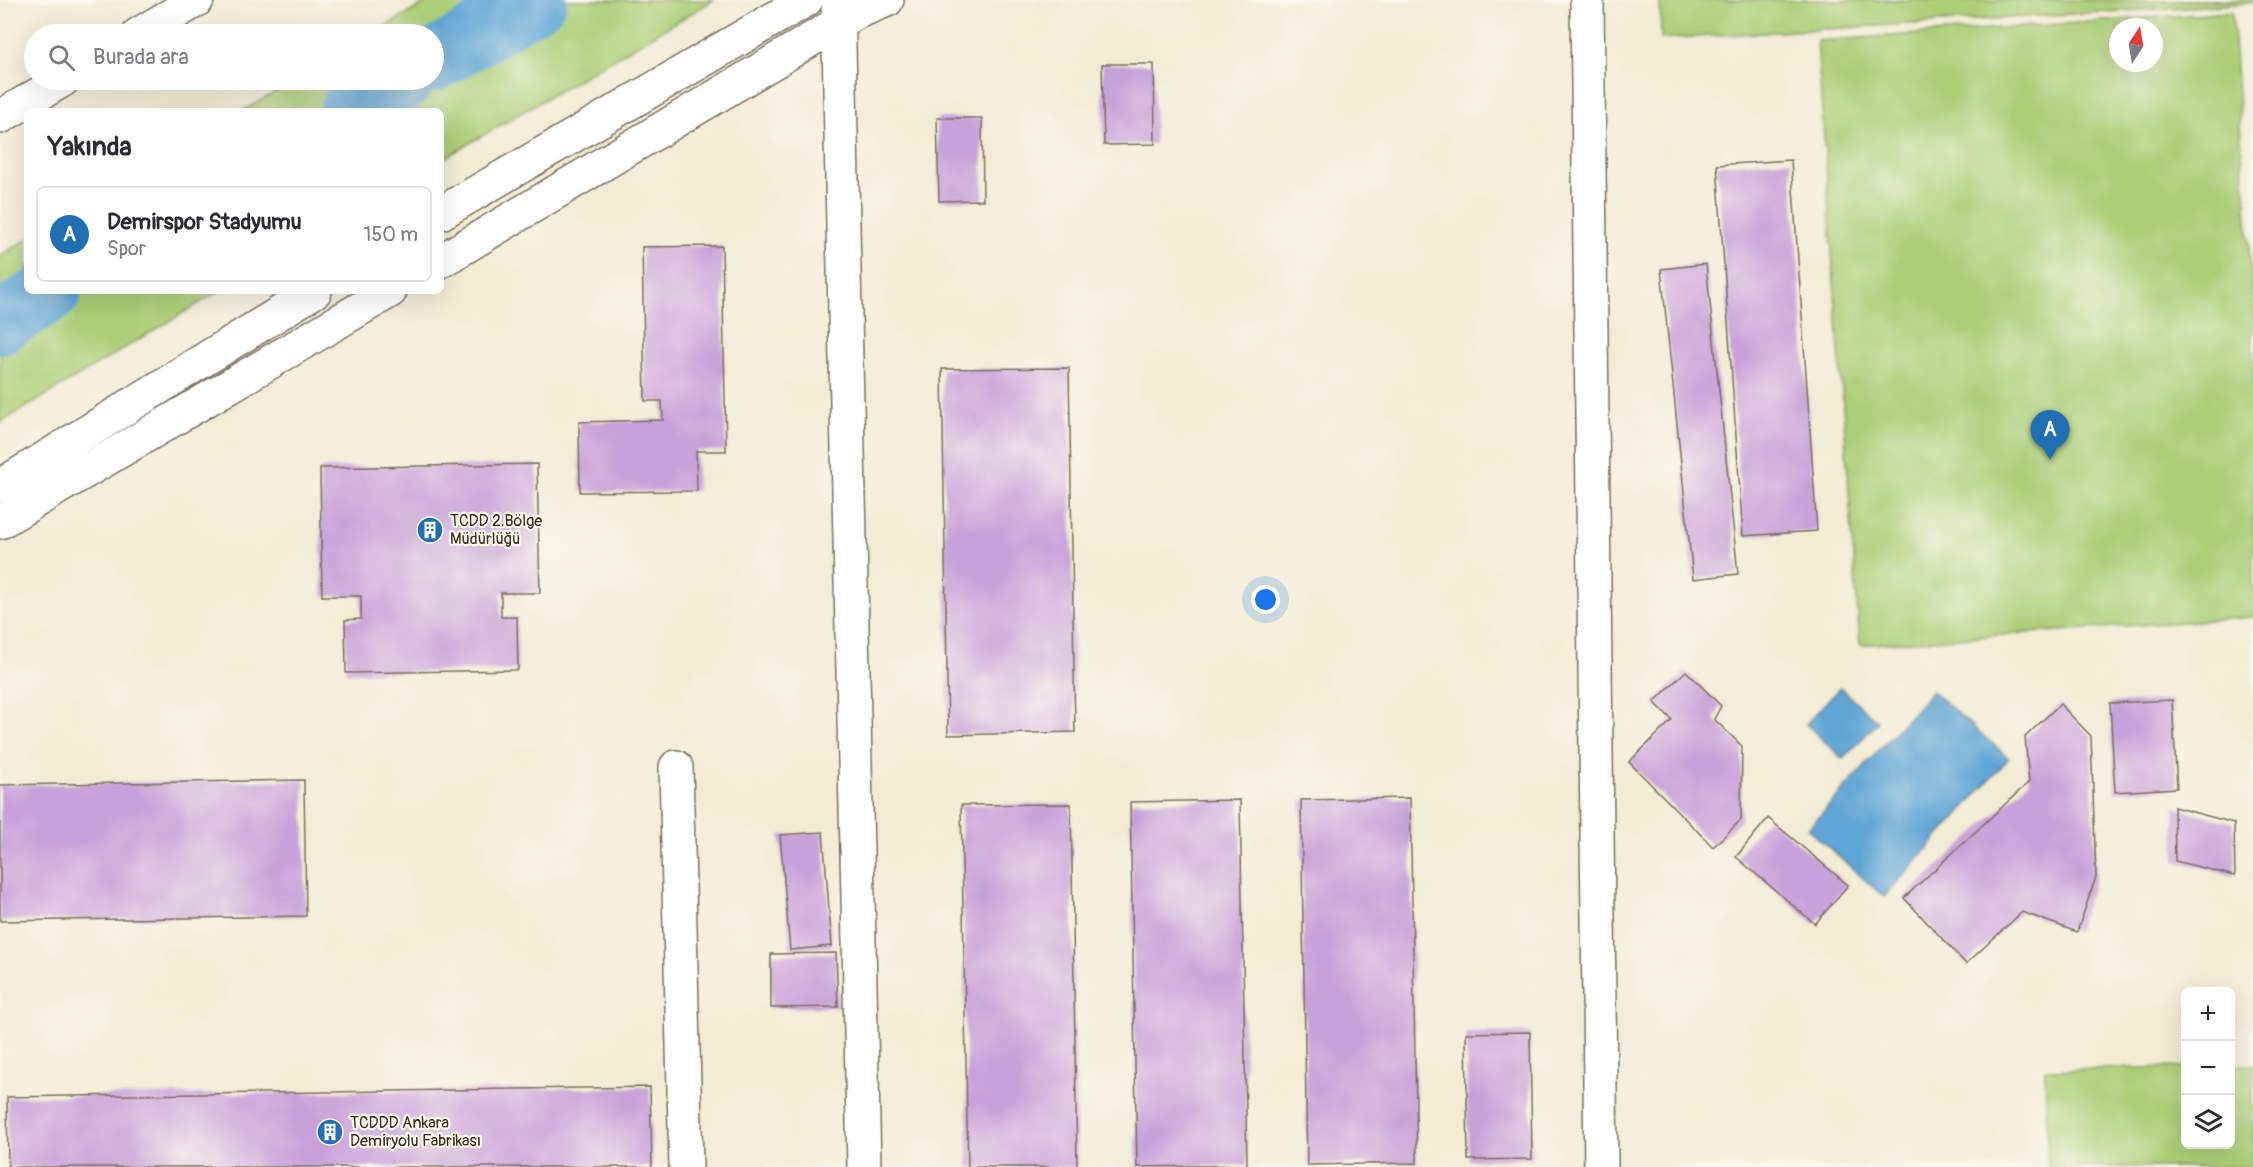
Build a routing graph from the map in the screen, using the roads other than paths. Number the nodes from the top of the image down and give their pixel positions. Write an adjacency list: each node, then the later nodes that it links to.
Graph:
1 (197, 0): 6 (street)
2 (806, 0): 9 (street)
3 (887, 0): 5 (street)
4 (1587, 0): 18 (street)
5 (839, 12): 10 (street); 17 (street)
6 (156, 24)
7 (46, 90): 8 (street)
8 (0, 117)
9 (444, 211)
10 (444, 259)
11 (310, 294): 13 (street)
12 (385, 294): 14 (street)
13 (0, 486)
14 (0, 522)
15 (676, 767): 16 (street)
16 (686, 1167)
17 (864, 1167)
18 (1600, 1167)

